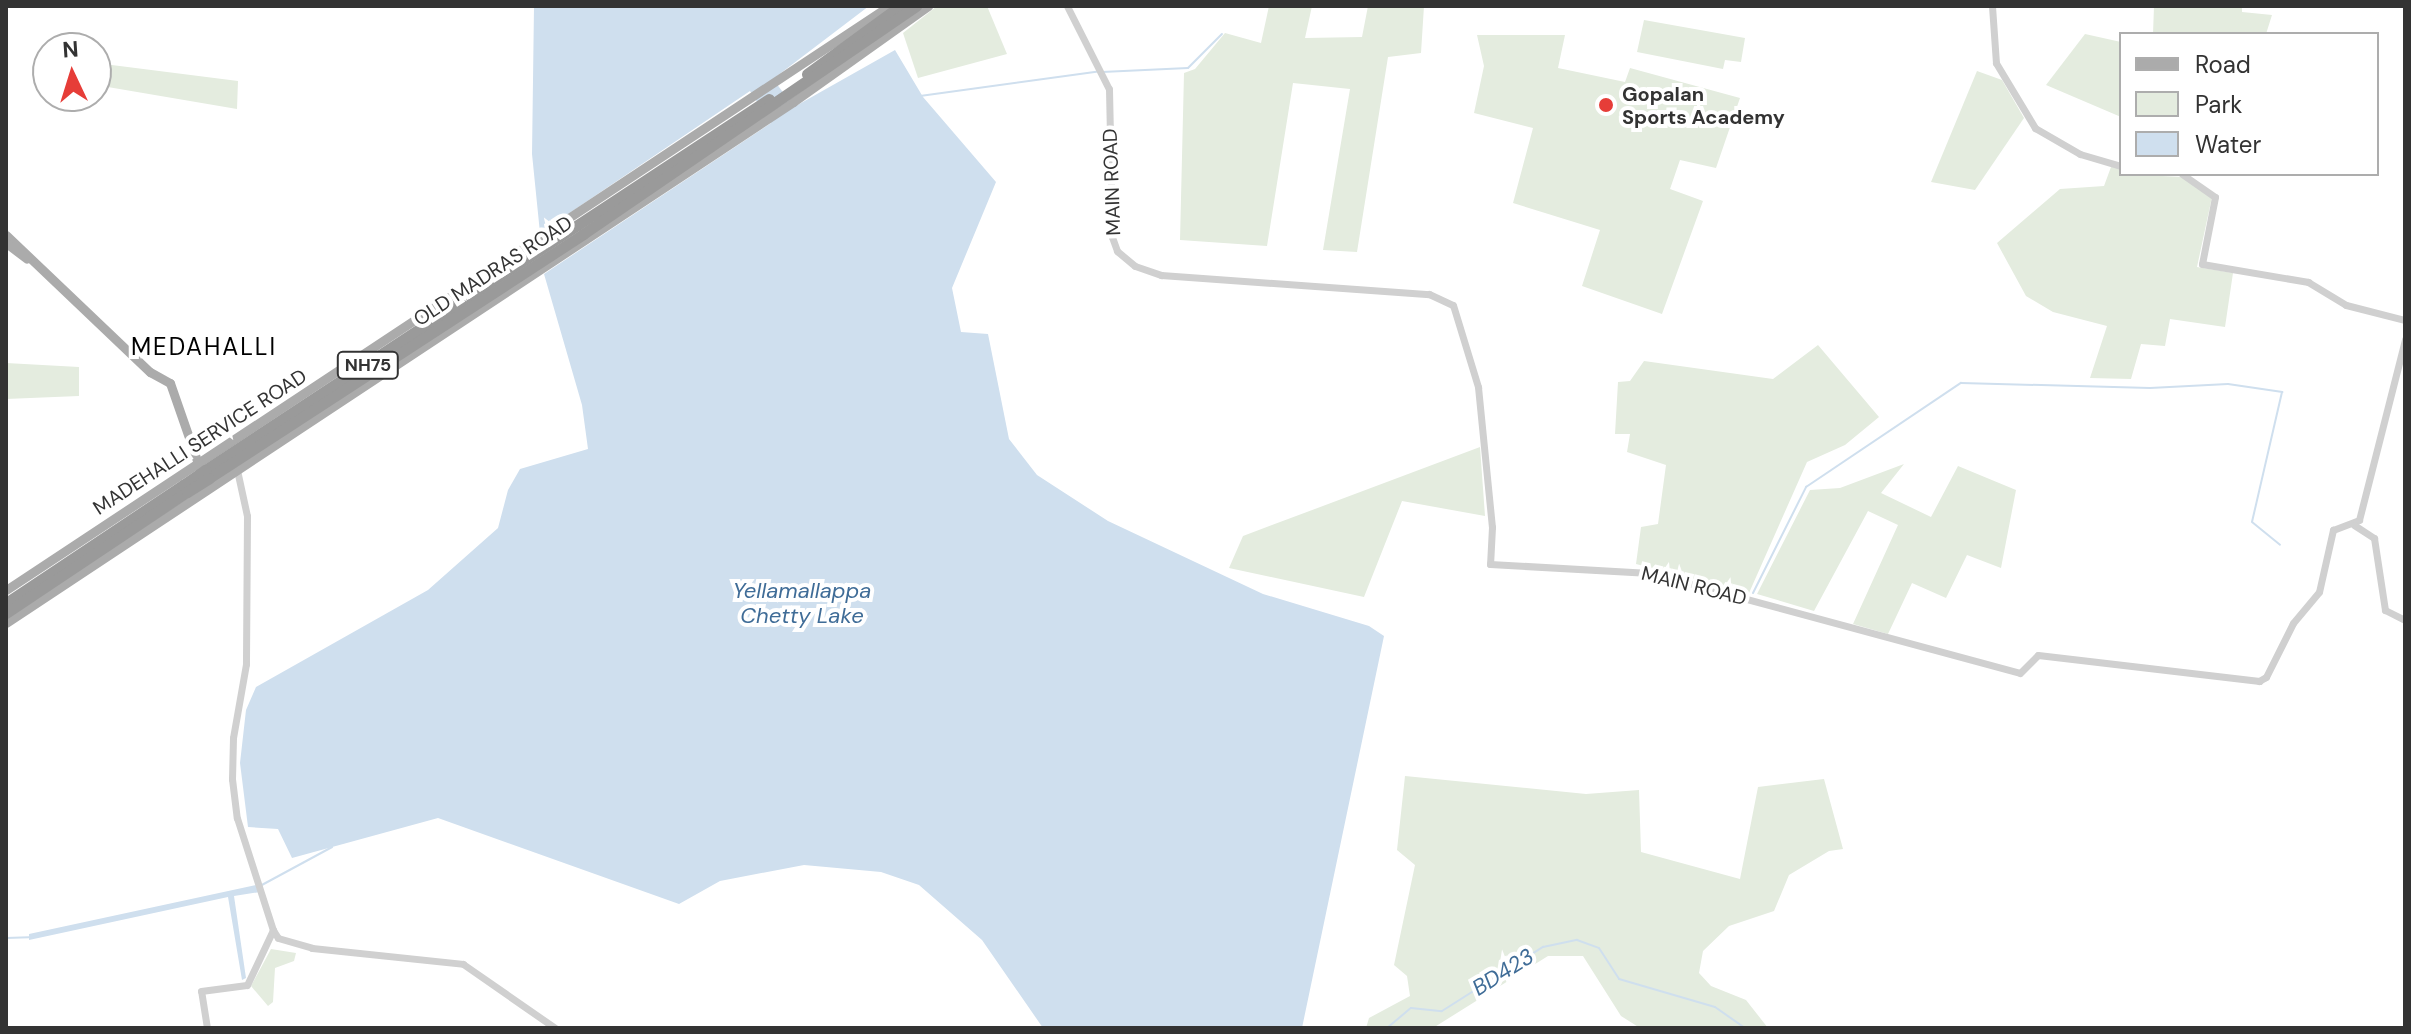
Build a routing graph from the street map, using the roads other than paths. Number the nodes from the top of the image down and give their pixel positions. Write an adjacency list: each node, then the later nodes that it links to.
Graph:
1 (889, 6): 7 (main road)
2 (900, 6): 7 (highway, OLD MADRAS ROAD / NH75)
3 (916, 6): 7 (highway, OLD MADRAS ROAD / NH75)
4 (928, 6): 7 (main road)
5 (1067, 6): 25 (street, MAIN ROAD)
6 (1992, 6): 9 (street)
7 (786, 92): 8 (highway, OLD MADRAS ROAD / NH75)
8 (758, 111): 12 (highway, OLD MADRAS ROAD / NH75); 14 (highway, OLD MADRAS ROAD / NH75)
9 (2119, 165)
10 (2185, 176): 16 (street)
11 (6, 235): 15 (main road)
12 (580, 240): 14 (highway, OLD MADRAS ROAD / NH75); 19 (main road)
13 (6, 243): 15 (main road)
14 (532, 256): 18 (main road, MADEHALLI SERVICE ROAD); 27 (highway, OLD MADRAS ROAD / NH75, bridge); 28 (highway, OLD MADRAS ROAD / NH75, bridge)
15 (44, 267): 18 (main road)
16 (2405, 320)
17 (2405, 339): 25 (street)
18 (195, 467): 20 (main road, MADEHALLI SERVICE ROAD); 23 (main road)
19 (237, 470): 21 (main road); 22 (street)
20 (183, 475): 24 (main road); 26 (main road, MADEHALLI SERVICE ROAD)
21 (223, 483): 22 (street); 23 (main road)
22 (243, 489): 31 (street)
23 (209, 490): 24 (main road)
24 (196, 498): 30 (main road)
25 (2354, 525): 29 (street)
26 (6, 590)
27 (6, 603)
28 (6, 613)
29 (2405, 620)
30 (6, 623)
31 (273, 930): 32 (street); 33 (street)
32 (207, 1028)
33 (555, 1028)

